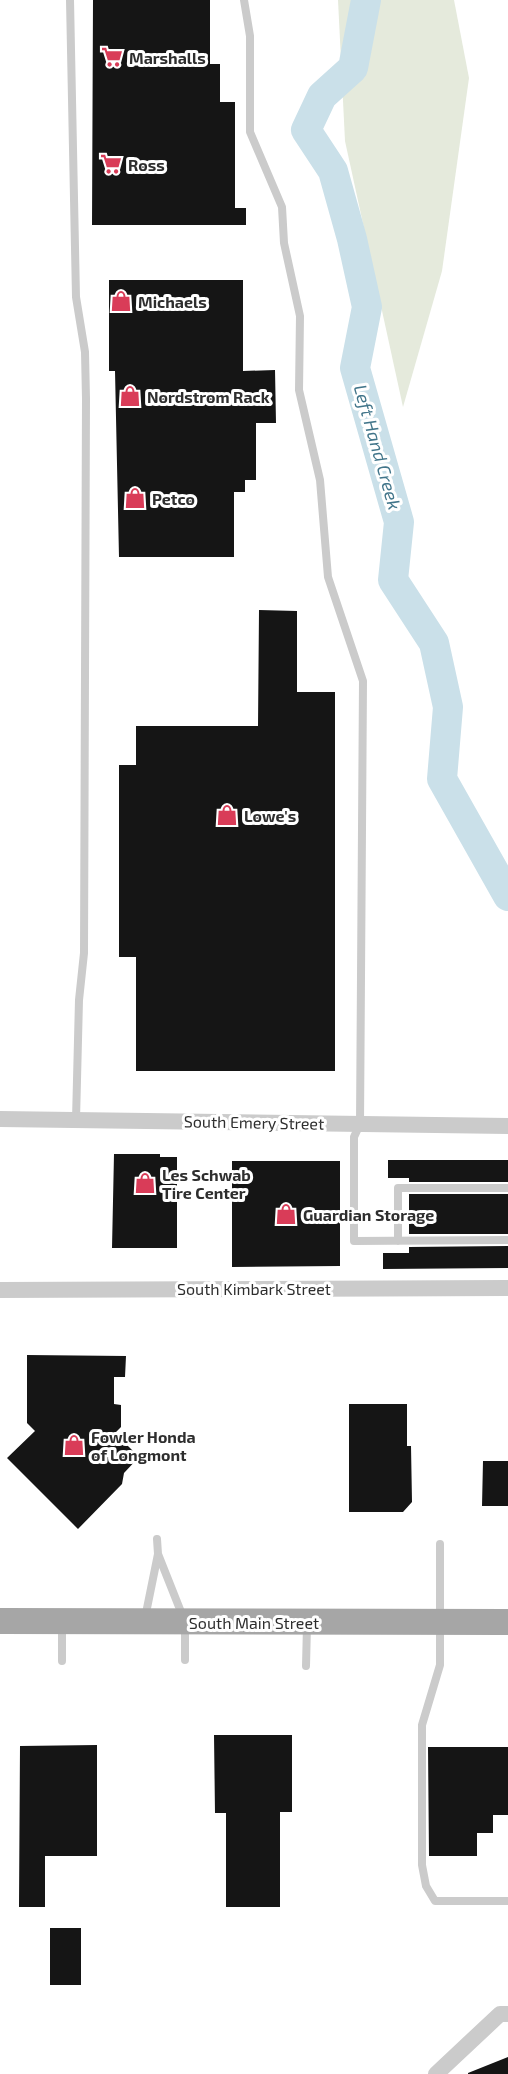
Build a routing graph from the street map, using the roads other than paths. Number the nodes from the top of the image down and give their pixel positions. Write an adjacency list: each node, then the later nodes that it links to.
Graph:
1 (70, 0): 4 (lane)
2 (244, 0): 5 (lane)
3 (0, 1119): 4 (street, South Emery Street)
4 (76, 1120): 5 (street, South Emery Street)
5 (360, 1124): 6 (street, South Emery Street); 9 (lane)
6 (508, 1126)
7 (508, 1188): 9 (lane)
8 (508, 1240): 9 (lane)
9 (398, 1241)
10 (508, 1288): 11 (street, South Kimbark Street)
11 (0, 1290)
12 (157, 1539): 14 (lane)
13 (441, 1544): 20 (lane)
14 (158, 1554): 16 (lane); 18 (lane)
15 (0, 1621): 17 (main road, South Main Street)
16 (144, 1621): 17 (main road, South Main Street); 18 (main road, South Main Street)
17 (62, 1622): 23 (lane)
18 (185, 1622): 19 (main road, South Main Street); 22 (lane)
19 (307, 1622): 20 (main road, South Main Street); 24 (lane)
20 (441, 1622): 21 (main road, South Main Street); 25 (lane)
21 (508, 1622)
22 (185, 1660)
23 (62, 1661)
24 (306, 1665)
25 (508, 1901)
26 (508, 2014): 27 (street)
27 (436, 2074)

